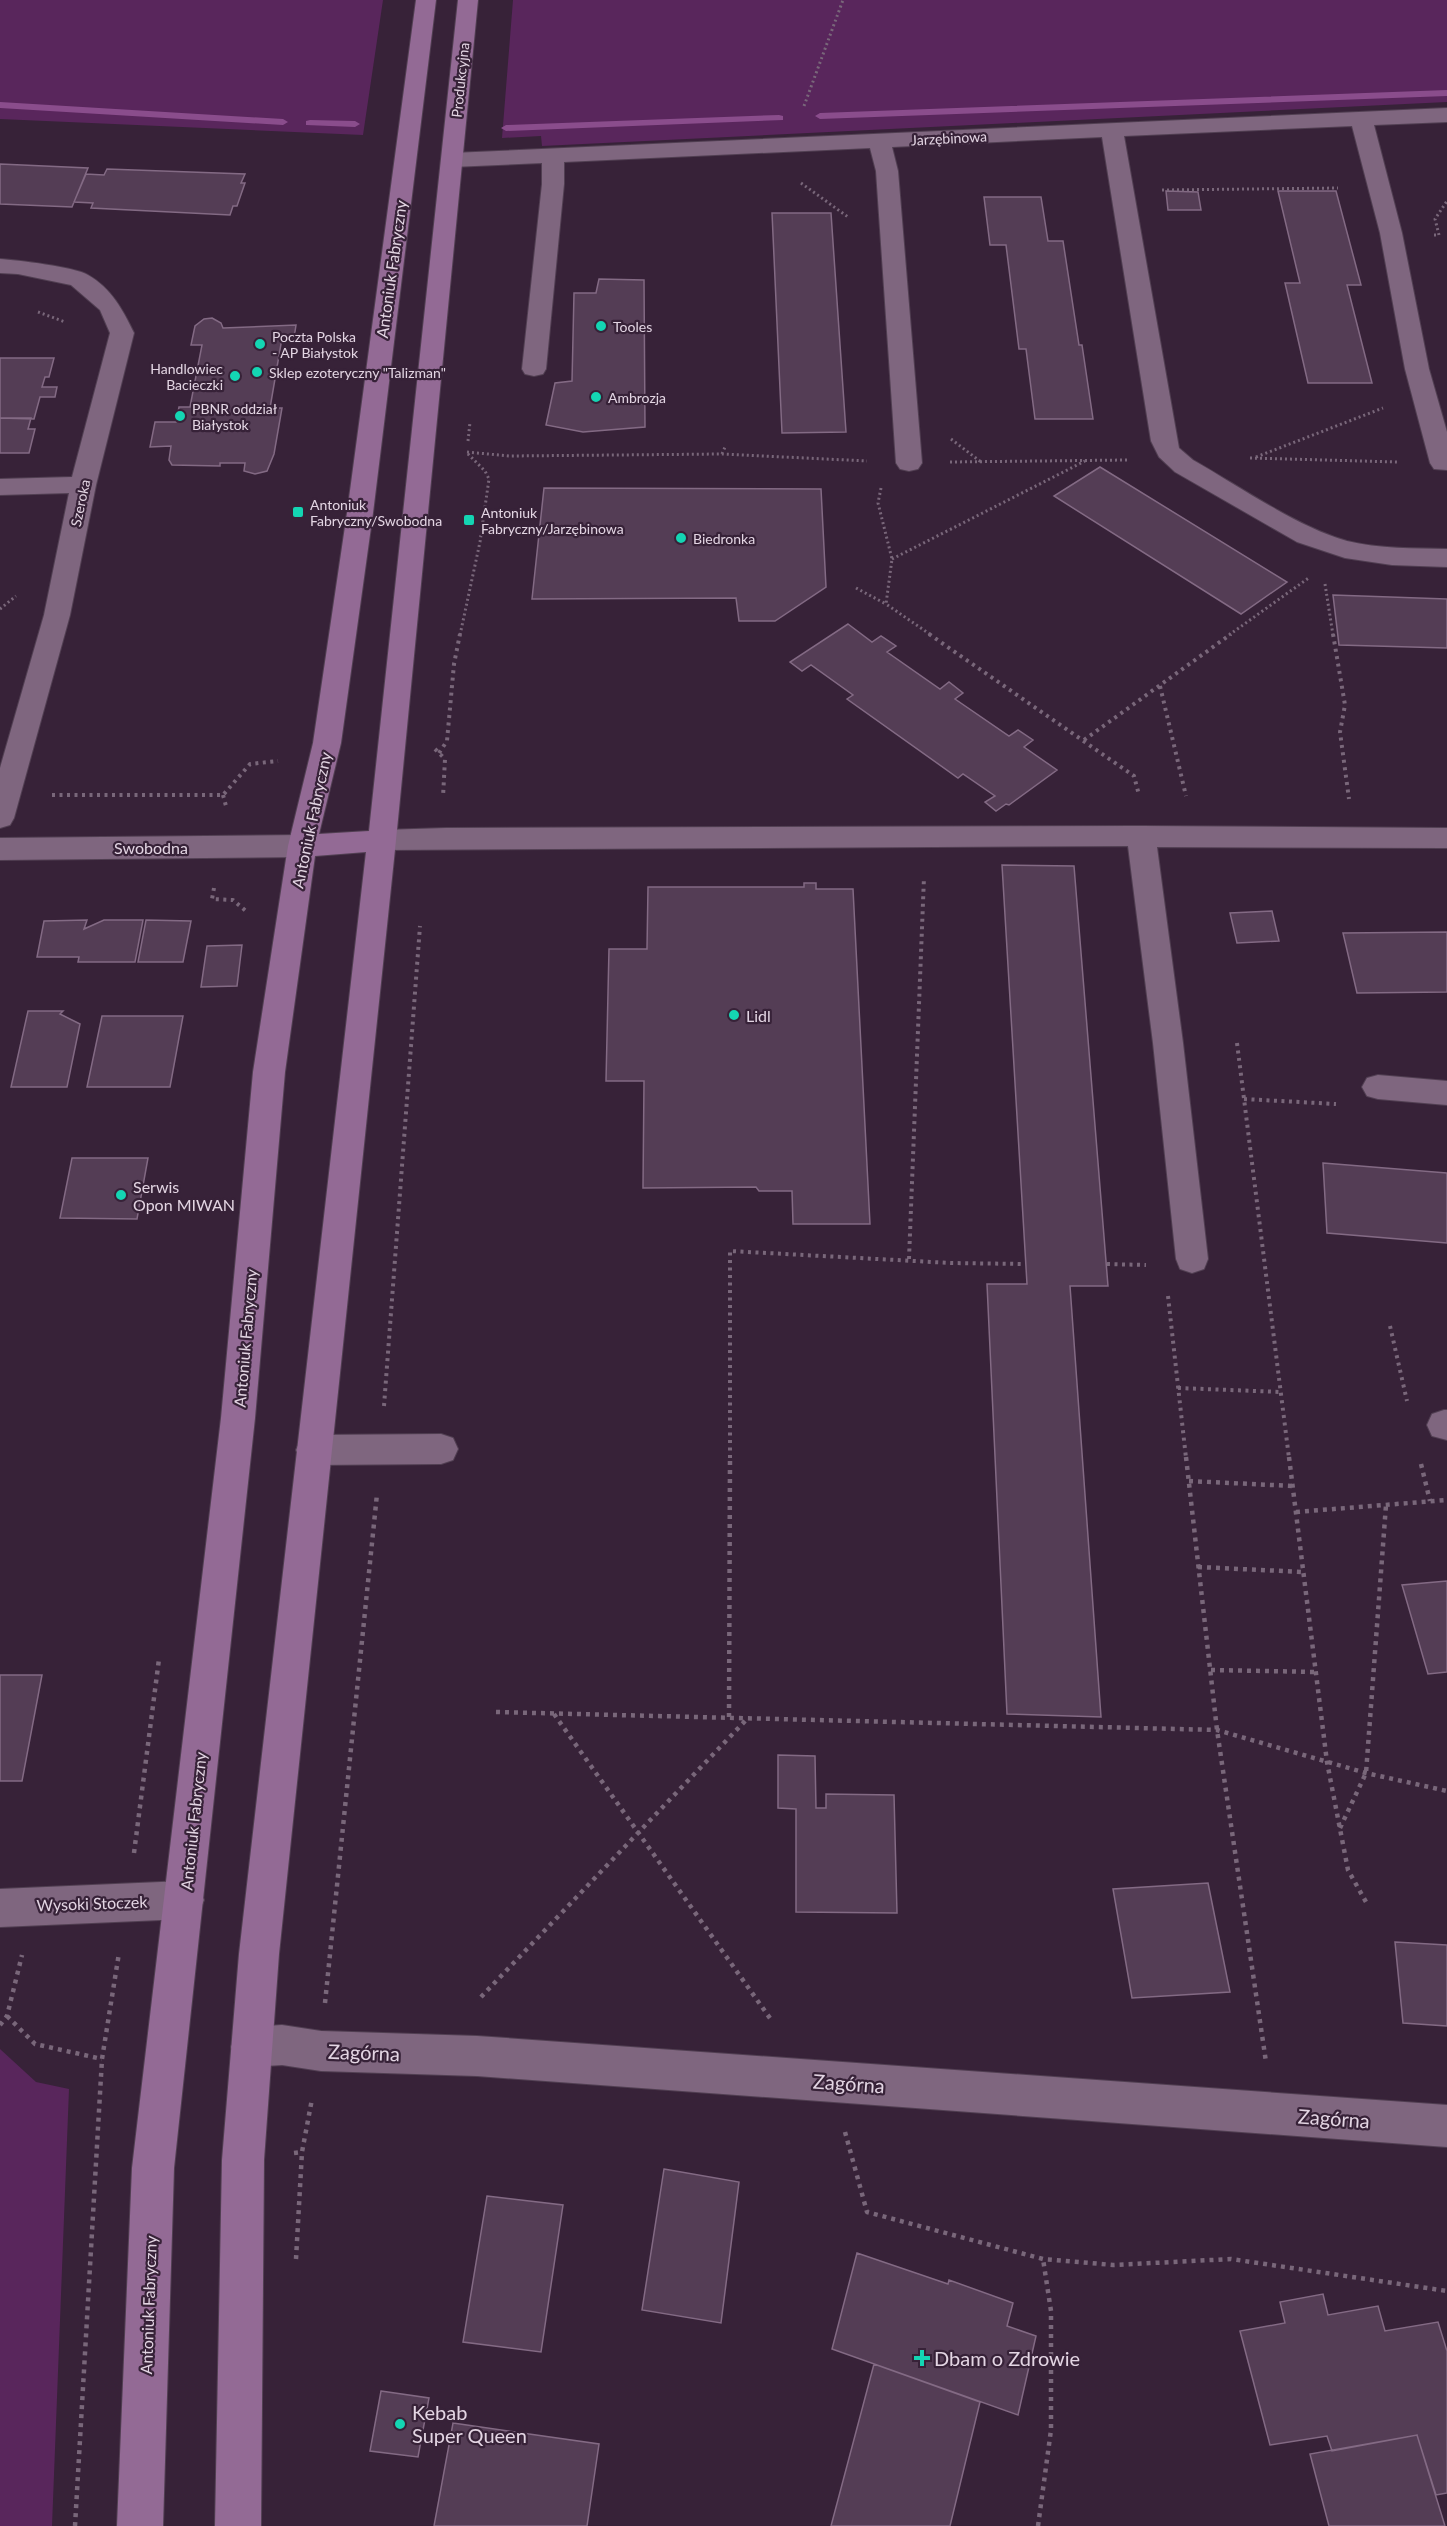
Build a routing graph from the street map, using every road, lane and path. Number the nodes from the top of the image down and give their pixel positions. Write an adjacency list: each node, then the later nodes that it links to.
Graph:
1 (426, 0): 9 (main road)
2 (468, 0): 11 (main road, Produkcyjna)
3 (843, 0): 8 (path)
4 (1447, 115): 5 (street, Jarzębinowa)
5 (1361, 119): 6 (street, Jarzębinowa); 13 (street)
6 (1112, 131): 7 (street, Jarzębinowa); 14 (street)
7 (880, 141): 8 (street, Jarzębinowa); 15 (street)
8 (797, 145): 10 (street, Jarzębinowa)
9 (407, 156): 11 (main road); 48 (main road, Antoniuk Fabryczny)
10 (553, 156): 11 (street, Jarzębinowa); 19 (street)
11 (452, 160): 47 (main road)
12 (800, 182): 15 (path)
13 (1380, 188): 14 (path); 20 (street)
14 (1121, 190): 25 (street)
15 (894, 250): 28 (street)
16 (0, 266): 18 (street, Szeroka)
17 (36, 311): 18 (path)
18 (119, 342): 30 (street, Szeroka)
19 (534, 369)
20 (1417, 369): 24 (path); 29 (street)
21 (725, 447): 23 (path)
22 (466, 452): 23 (path)
23 (723, 454): 27 (path)
24 (1254, 458): 25 (path); 29 (path)
25 (1174, 459): 26 (path); 32 (street)
26 (1086, 461): 28 (path); 33 (path)
27 (883, 462): 28 (path); 33 (path)
28 (909, 463)
29 (1443, 463)
30 (83, 485): 31 (street); 42 (street, Szeroka)
31 (0, 487)
32 (1447, 558)
33 (892, 559): 37 (path)
34 (1313, 575): 38 (path)
35 (1325, 579): 45 (path)
36 (856, 588): 37 (path)
37 (886, 604): 39 (path)
38 (1160, 686): 39 (path); 44 (path)
39 (1084, 740): 43 (path)
40 (278, 760): 41 (path)
41 (223, 795): 42 (path); 49 (path)
42 (3, 807)
43 (1146, 836): 44 (street); 47 (street); 58 (street)
44 (1195, 836): 45 (street)
45 (1354, 836): 46 (street)
46 (1447, 838)
47 (382, 840): 48 (main road); 64 (main road)
48 (302, 846): 49 (street, Swobodna); 86 (main road, Antoniuk Fabryczny)
49 (222, 847): 50 (street, Swobodna); 52 (path)
50 (0, 849)
51 (925, 870): 57 (path)
52 (250, 914)
53 (421, 916): 65 (path)
54 (1237, 1043): 62 (path)
55 (1378, 1087): 56 (street)
56 (1447, 1093)
57 (909, 1259): 59 (path); 78 (path)
58 (1178, 1262): 60 (path); 61 (path)
59 (1025, 1264)
60 (1107, 1264)
61 (1178, 1388): 62 (path); 66 (path)
62 (1281, 1392): 67 (path)
63 (441, 1449): 65 (street)
64 (313, 1450): 65 (street); 94 (main road)
65 (381, 1450): 95 (path)
66 (1189, 1481): 67 (path); 71 (path)
67 (1292, 1486): 70 (path)
68 (1447, 1500): 69 (path)
69 (1386, 1505): 70 (path); 82 (path)
70 (1296, 1512): 72 (path)
71 (1198, 1567): 72 (path); 74 (path)
72 (1303, 1572): 75 (path)
73 (159, 1656): 88 (path)
74 (1211, 1670): 75 (path); 80 (path)
75 (1316, 1672): 81 (path)
76 (496, 1712): 77 (path)
77 (554, 1714): 78 (path); 85 (path)
78 (729, 1717): 79 (path)
79 (748, 1718): 80 (path); 85 (path)
80 (1217, 1730): 81 (path); 97 (path)
81 (1327, 1762): 82 (path); 84 (path)
82 (1366, 1773): 83 (path); 84 (path)
83 (1447, 1791)
84 (1340, 1828): 87 (path)
85 (639, 1832): 90 (path); 92 (path)
86 (184, 1900): 88 (street, Wysoki Stoczek); 104 (main road, Antoniuk Fabryczny)
87 (1366, 1902)
88 (127, 1903): 89 (street, Wysoki Stoczek); 96 (path)
89 (17, 1907): 91 (path)
90 (481, 1997)
91 (8, 2016): 93 (path); 96 (path)
92 (772, 2021)
93 (0, 2025)
94 (251, 2047): 95 (street, Zagórna); 100 (main road)
95 (321, 2051): 98 (street, Zagórna); 100 (path)
96 (102, 2059): 103 (path)
97 (1267, 2066)
98 (840, 2082): 99 (street, Zagórna); 101 (path)
99 (1447, 2126)
100 (243, 2160): 105 (main road)
101 (1043, 2259): 102 (path); 106 (path)
102 (1447, 2291)
103 (75, 2526)
104 (140, 2526)
105 (238, 2526)
106 (1038, 2526)

